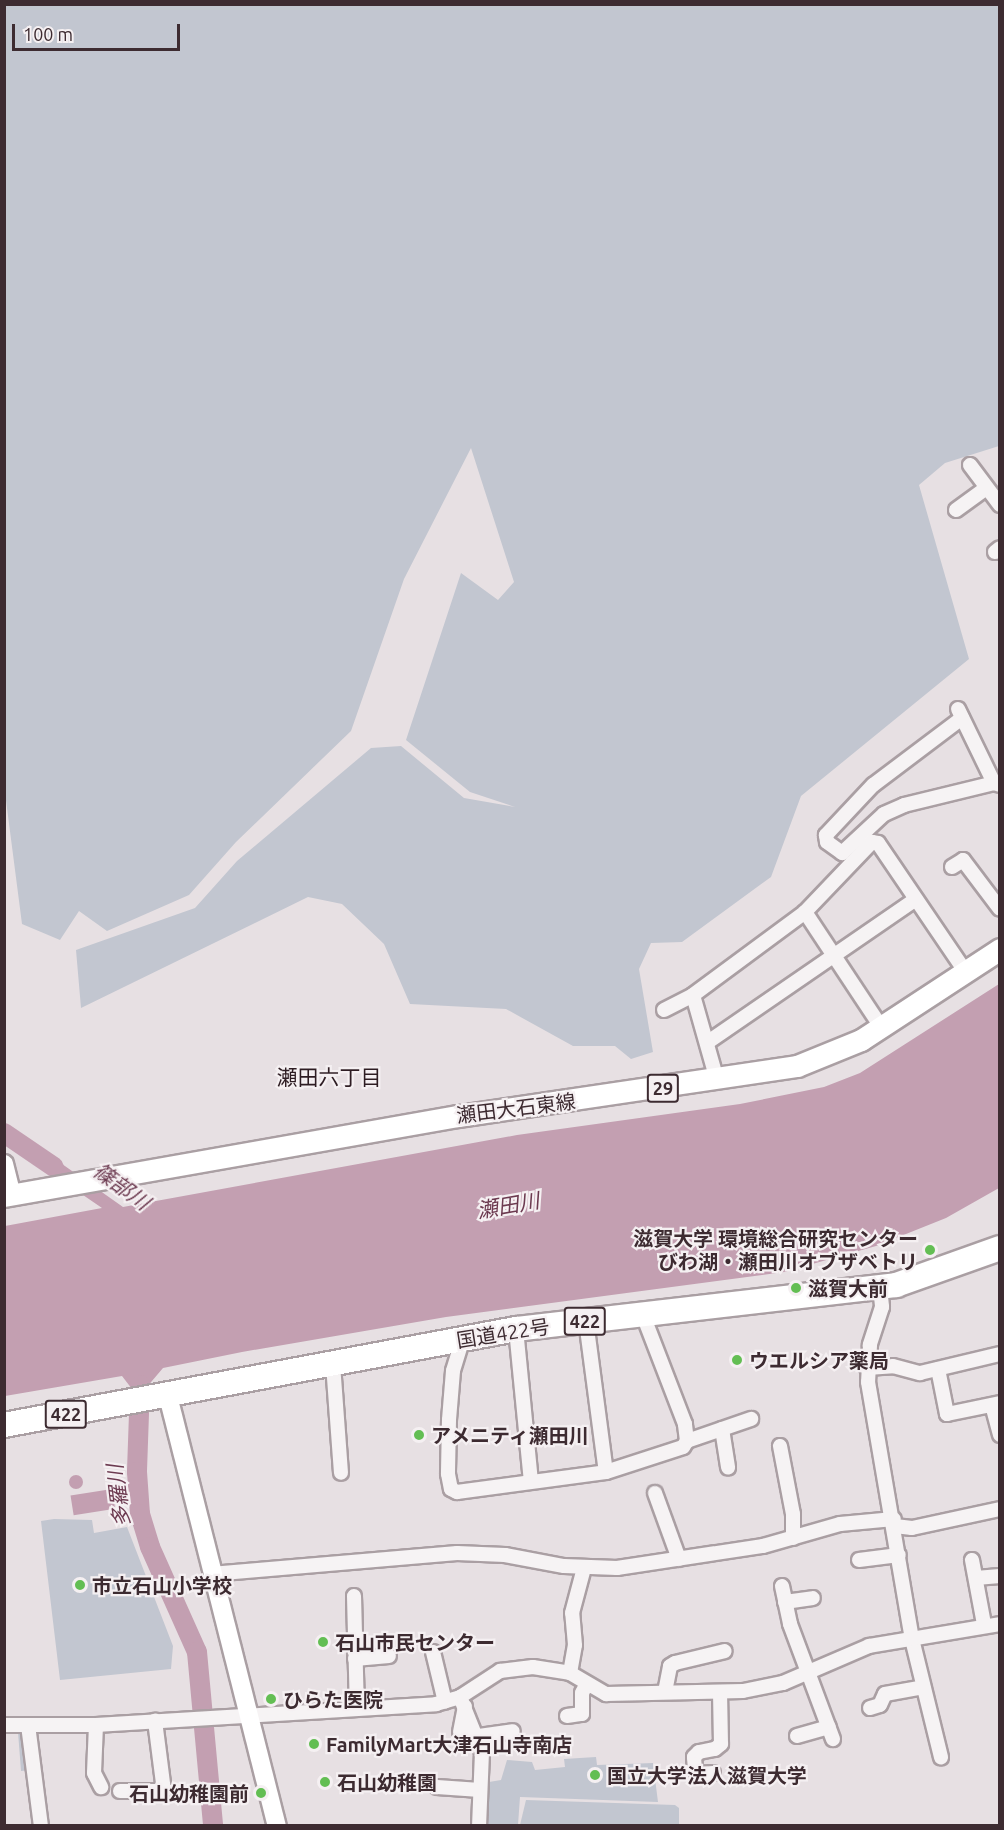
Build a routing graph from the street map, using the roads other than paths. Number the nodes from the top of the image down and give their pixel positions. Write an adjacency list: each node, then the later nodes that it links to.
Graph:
1 (970, 465): 2 (street)
2 (986, 488): 3 (street); 4 (street)
3 (999, 505)
4 (956, 510)
5 (997, 784): 5 (street)
6 (952, 867): 8 (street)
7 (916, 899): 9 (street); 11 (street); 12 (street)
8 (999, 909)
9 (805, 912): 11 (street); 13 (street)
10 (999, 949): 12 (main road, 瀬田大石東線 / 29)
11 (834, 956): 15 (street); 16 (street)
12 (965, 970): 15 (main road, 瀬田大石東線 / 29)
13 (693, 995): 14 (street); 16 (street)
14 (664, 1010)
15 (881, 1027): 17 (main road, 瀬田大石東線 / 29)
16 (708, 1042): 17 (street)
17 (717, 1080): 19 (main road, 瀬田大石東線 / 29)
18 (4, 1164): 19 (street)
19 (8, 1195)
20 (999, 1248): 21 (highway, 国道422号 / 422)
21 (880, 1287): 22 (highway, 国道422号 / 422); 28 (street)
22 (643, 1315): 23 (highway, 国道422号 / 422); 36 (street)
23 (586, 1321): 24 (highway, 国道422号 / 422); 39 (street)
24 (516, 1329): 25 (highway, 国道422号 / 422); 41 (street)
25 (463, 1338): 27 (highway, 国道422号 / 422); 41 (street)
26 (999, 1354): 29 (street)
27 (333, 1364): 30 (highway, 国道422号 / 422); 40 (street)
28 (867, 1368): 29 (street); 44 (street)
29 (938, 1369): 31 (street)
30 (149, 1400): 33 (highway, 国道422号 / 422); 51 (street)
31 (996, 1404): 35 (street)
32 (751, 1419): 34 (street)
33 (4, 1425)
34 (722, 1429): 36 (street); 38 (street)
35 (999, 1435)
36 (687, 1441): 39 (street)
37 (780, 1446): 45 (street)
38 (728, 1468)
39 (606, 1472): 41 (street)
40 (341, 1473)
41 (531, 1481)
42 (656, 1493): 47 (street)
43 (999, 1509): 44 (street)
44 (894, 1522): 45 (street); 46 (street)
45 (793, 1538): 47 (street)
46 (899, 1555): 48 (street); 60 (street)
47 (680, 1559): 50 (street)
48 (858, 1560)
49 (972, 1560): 53 (street)
50 (584, 1568): 51 (street); 66 (street)
51 (211, 1574): 75 (street)
52 (999, 1576): 53 (street)
53 (976, 1578): 58 (street)
54 (782, 1586): 57 (street)
55 (354, 1596): 64 (street)
56 (813, 1598): 57 (street)
57 (785, 1602): 65 (street)
58 (984, 1624): 59 (street); 60 (street)
59 (999, 1624)
60 (912, 1639): 65 (street); 68 (street)
61 (725, 1651): 69 (street)
62 (433, 1652): 71 (street)
63 (389, 1656): 64 (street)
64 (356, 1659): 73 (street)
65 (809, 1671): 70 (street); 84 (street)
66 (570, 1673): 67 (street); 72 (street)
67 (586, 1685): 69 (street); 76 (street)
68 (923, 1687): 74 (street); 85 (street)
69 (665, 1692): 70 (street)
70 (720, 1693): 86 (street)
71 (445, 1702): 72 (street); 73 (street)
72 (463, 1702): 82 (street); 83 (street)
73 (357, 1708): 75 (street)
74 (870, 1708)
75 (248, 1716): 77 (street); 92 (street)
76 (567, 1716)
77 (155, 1721): 80 (street); 90 (street)
78 (4, 1725): 79 (street)
79 (28, 1725): 80 (street); 91 (street)
80 (96, 1725): 87 (street)
81 (513, 1731): 83 (street)
82 (460, 1732)
83 (479, 1736): 89 (street)
84 (797, 1736)
85 (941, 1757)
86 (713, 1773)
87 (101, 1787)
88 (437, 1787): 89 (street)
89 (480, 1790): 93 (street)
90 (120, 1791)
91 (41, 1826)
92 (277, 1826)
93 (479, 1826)

